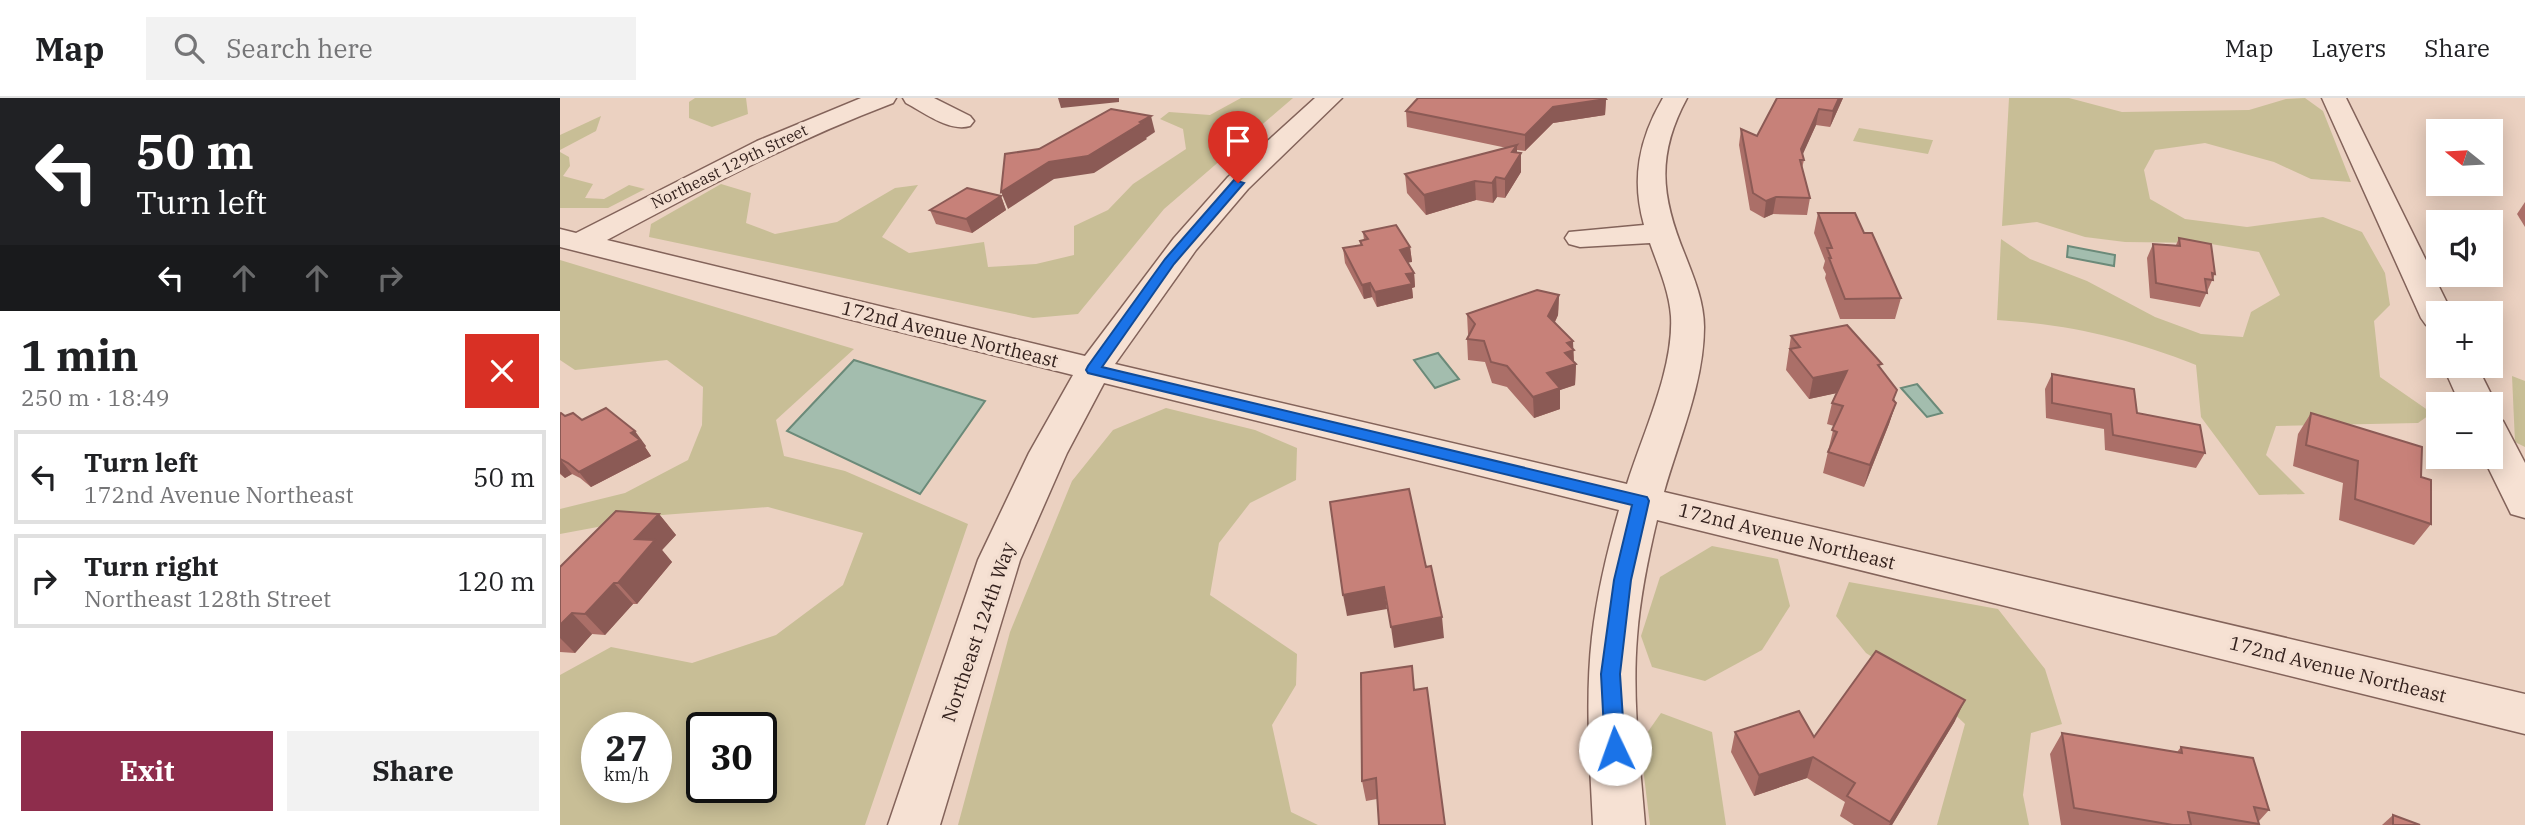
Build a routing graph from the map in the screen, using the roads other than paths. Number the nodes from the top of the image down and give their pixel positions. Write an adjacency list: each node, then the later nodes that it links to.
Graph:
1 (884, 98): 9 (street, Northeast 129th Street)
2 (915, 98): 6 (street)
3 (1330, 98): 11 (street, Northeast 124th Way)
4 (1675, 98): 7 (street)
5 (2334, 98): 10 (street)
6 (961, 121)
7 (1662, 233): 8 (street); 13 (street)
8 (1580, 238)
9 (569, 241): 11 (street, 172nd Avenue Northeast)
10 (2430, 301)
11 (1093, 370): 13 (street, 172nd Avenue Northeast); 16 (street, Northeast 124th Way)
12 (2503, 457): 14 (street)
13 (1641, 501): 15 (street, 172nd Avenue Northeast); 17 (street)
14 (2525, 504)
15 (2525, 714)
16 (914, 825)
17 (1619, 825)

